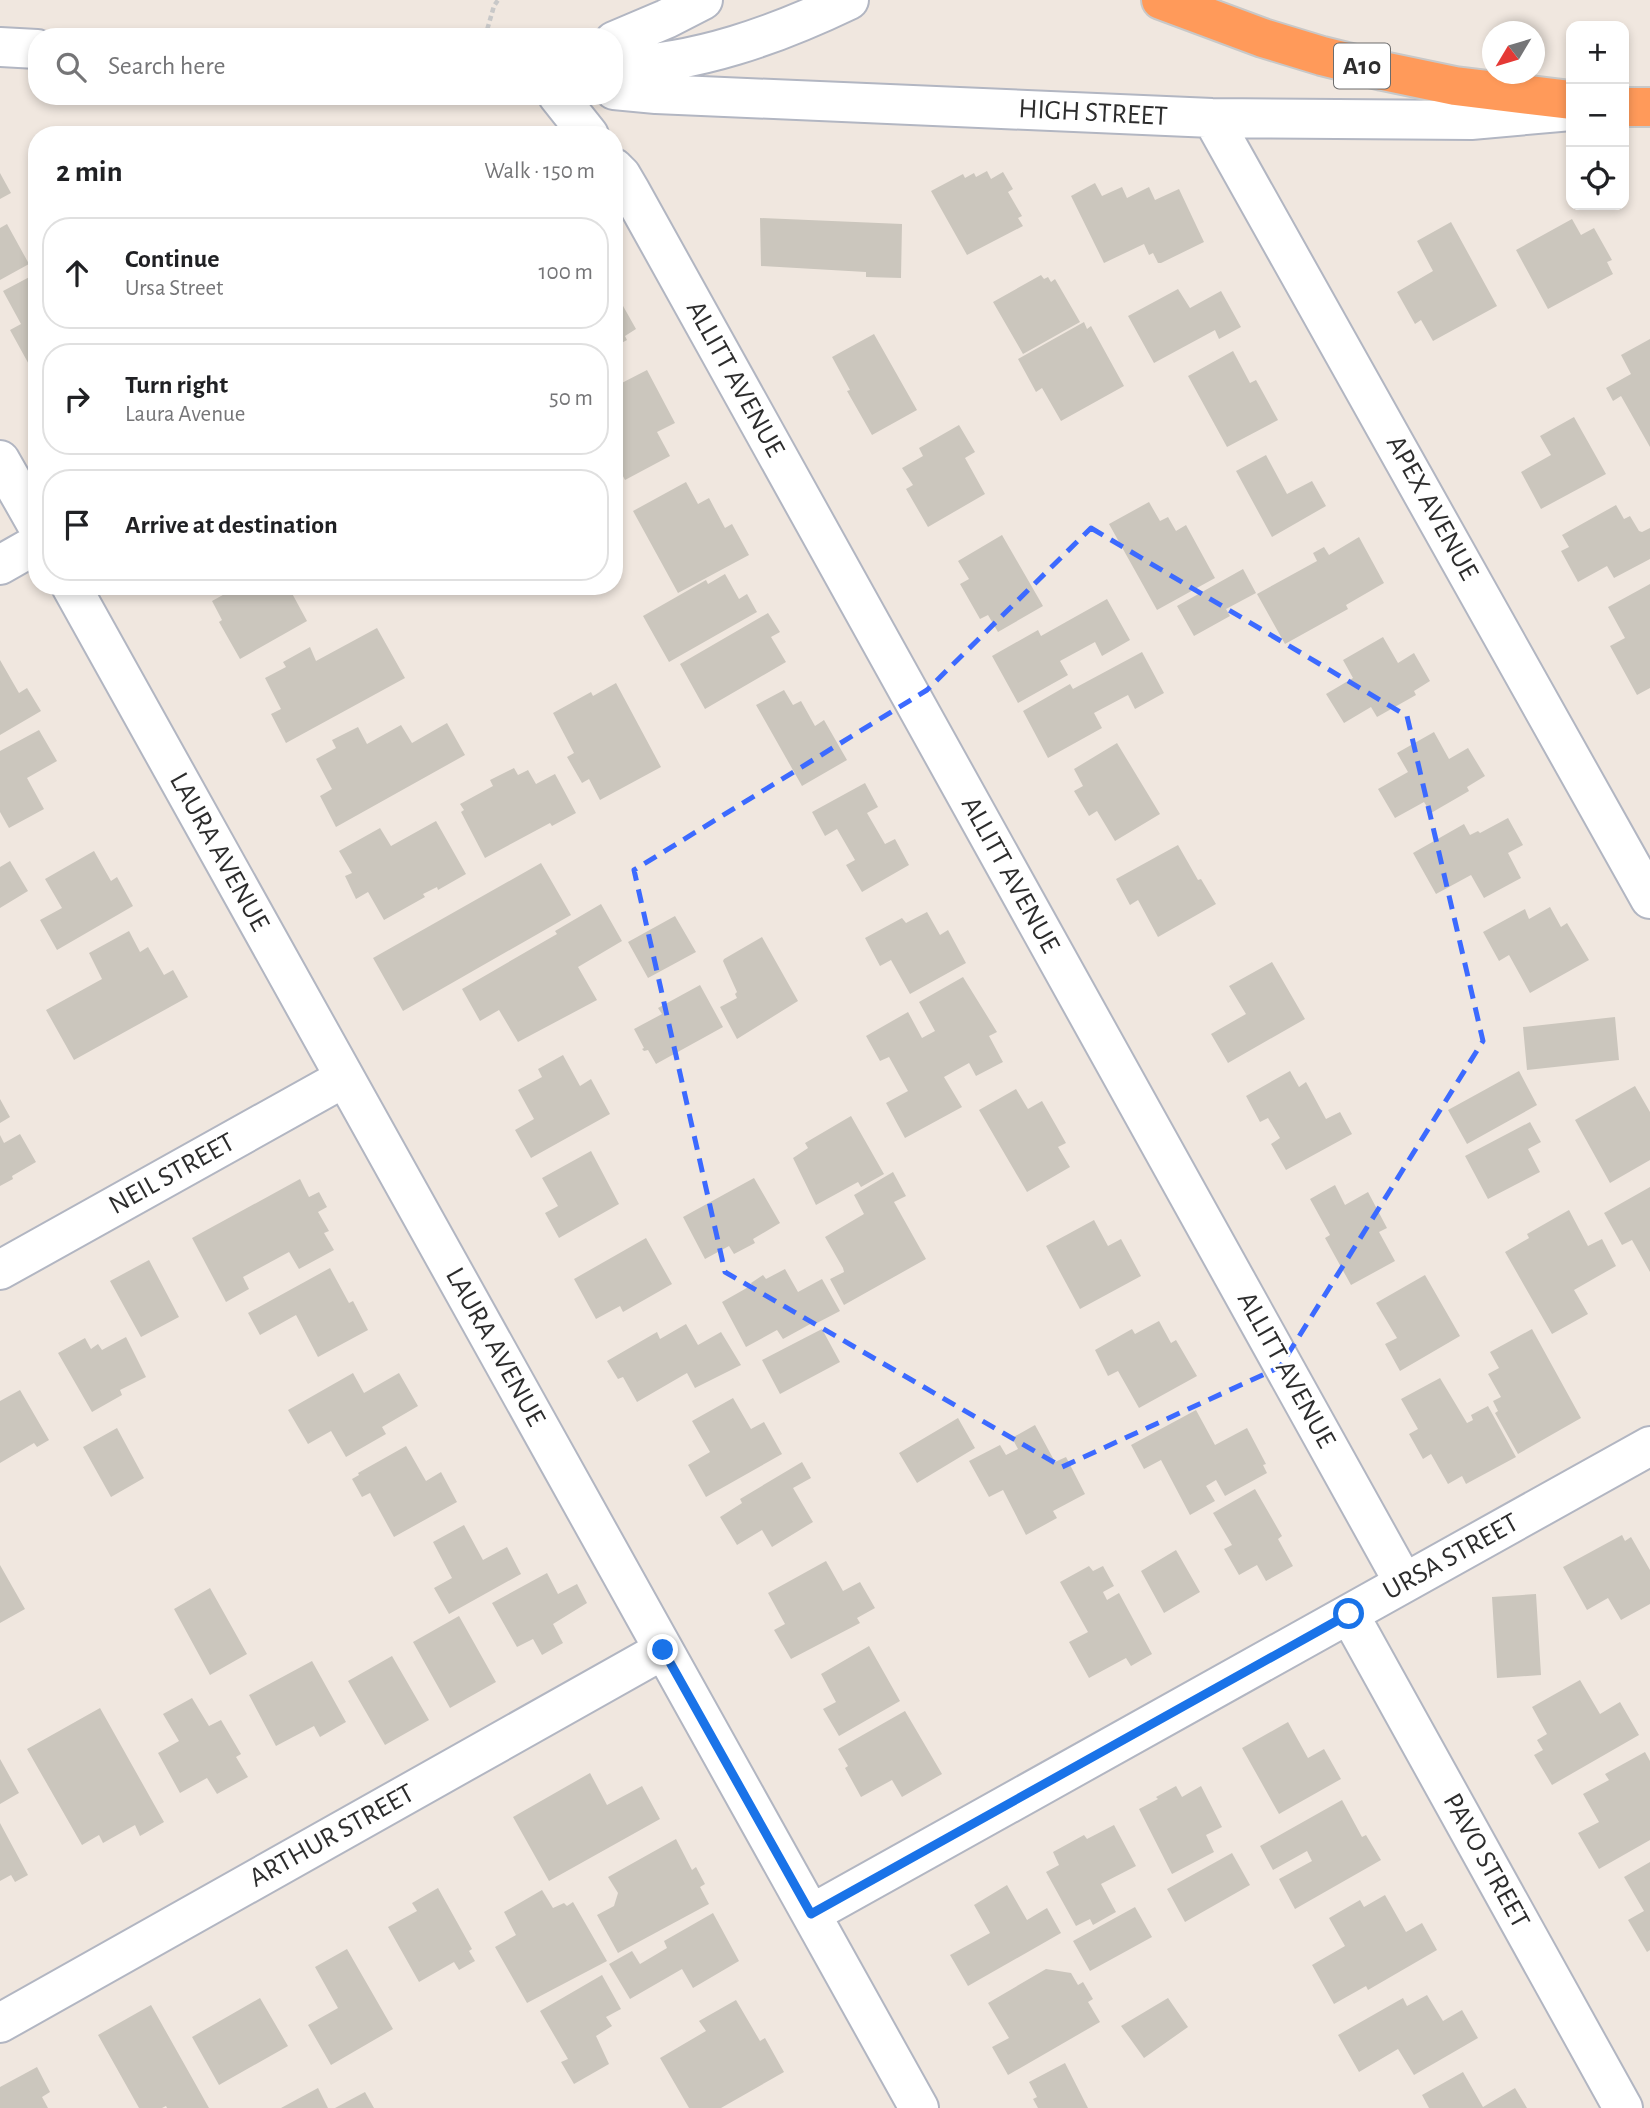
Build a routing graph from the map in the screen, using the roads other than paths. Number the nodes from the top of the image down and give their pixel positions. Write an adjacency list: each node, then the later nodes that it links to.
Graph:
1 (703, 0): 4 (street)
2 (849, 0): 7 (street)
3 (1161, 0): 9 (highway, A10)
4 (623, 37)
5 (0, 47): 6 (street)
6 (28, 49)
7 (623, 65)
8 (623, 90): 14 (street, HIGH STREET)
9 (1566, 99)
10 (565, 105): 15 (street)
11 (1629, 107): 12 (highway)
12 (1650, 107)
13 (1566, 111): 14 (street, HIGH STREET)
14 (1212, 118): 22 (street, APEX AVENUE)
15 (582, 126)
16 (623, 183): 26 (street, ALLITT AVENUE)
17 (0, 460): 18 (street)
18 (28, 510)
19 (28, 549): 20 (street)
20 (0, 565)
21 (76, 595): 23 (street, LAURA AVENUE)
22 (1650, 899)
23 (344, 1078): 24 (street, NEIL STREET); 28 (street, LAURA AVENUE)
24 (0, 1270)
25 (1650, 1446): 26 (street, URSA STREET)
26 (1404, 1583): 27 (street, URSA STREET)
27 (1349, 1614): 29 (street, URSA STREET); 32 (street, PAVO STREET)
28 (663, 1650): 29 (street, LAURA AVENUE); 30 (street, ARTHUR STREET)
29 (811, 1914): 31 (street, LAURA AVENUE)
30 (0, 2023)
31 (919, 2108)
32 (1623, 2108)

